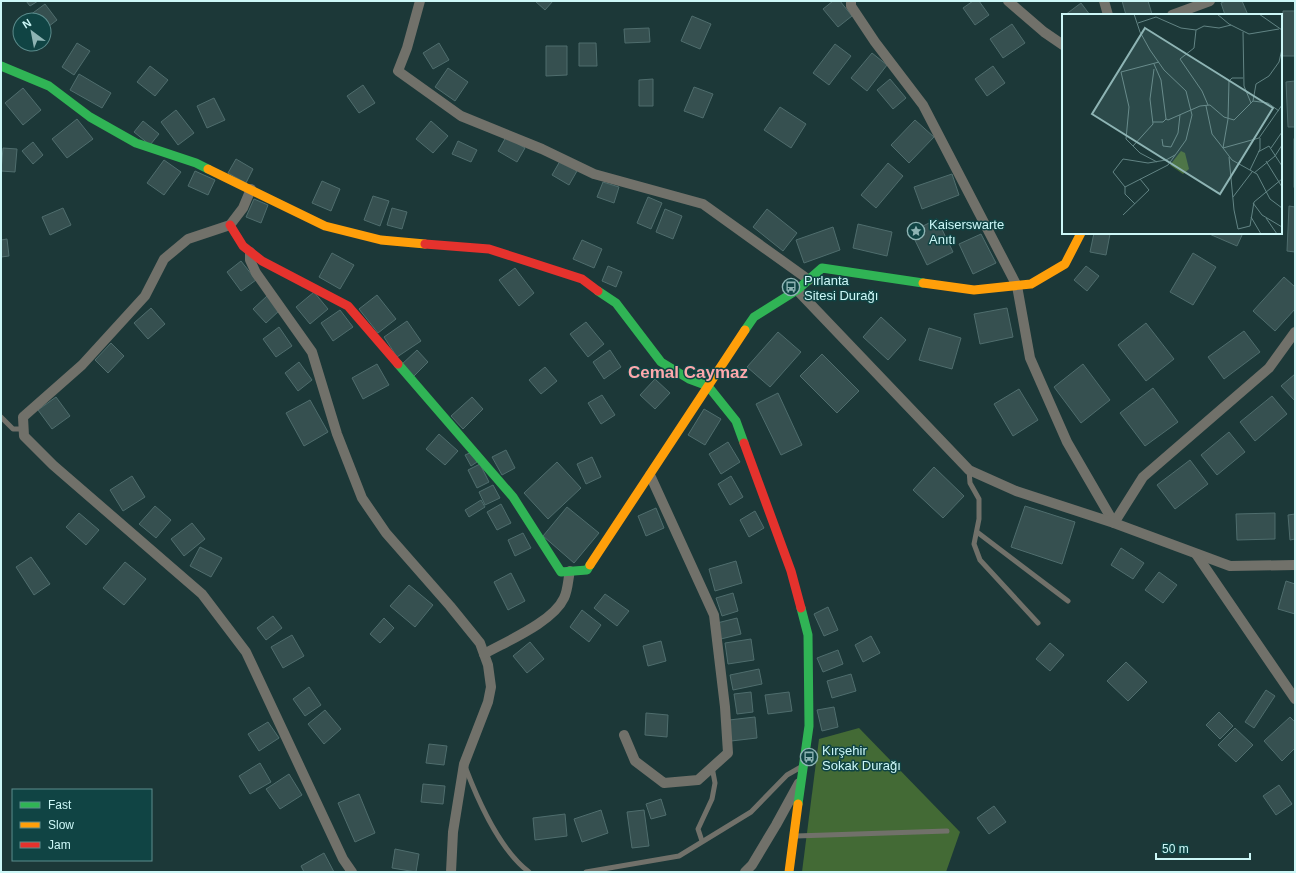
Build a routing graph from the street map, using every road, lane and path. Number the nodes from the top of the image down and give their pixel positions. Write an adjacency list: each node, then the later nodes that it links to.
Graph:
1 (420, 1): 14 (street)
2 (851, 1): 15 (street)
3 (1008, 1): 8 (street)
4 (1104, 1): 6 (street)
5 (1210, 1): 7 (street)
6 (1108, 14)
7 (1175, 14)
8 (1062, 44)
9 (1, 66): 10 (street)
10 (252, 189): 11 (street); 18 (street)
11 (230, 225): 13 (street); 20 (street)
12 (1080, 234): 15 (street)
13 (250, 252): 27 (street); 30 (street)
14 (809, 280): 15 (street); 16 (street)
15 (1017, 286): 23 (street)
16 (797, 290): 18 (street); 21 (street)
17 (1295, 332): 23 (street)
18 (708, 386): 22 (street); 34 (street)
19 (1, 417): 20 (lane)
20 (23, 428): 40 (street)
21 (969, 470): 23 (street); 24 (lane)
22 (650, 475): 27 (street); 35 (street)
23 (1114, 523): 25 (street)
24 (977, 532): 28 (lane); 29 (lane)
25 (1196, 554): 26 (street); 31 (street)
26 (1295, 565)
27 (570, 571): 30 (street)
28 (1068, 601)
29 (1038, 623)
30 (484, 654): 33 (street)
31 (1295, 699)
32 (624, 735): 35 (street)
33 (464, 764): 41 (street); 42 (lane)
34 (803, 766): 36 (street); 39 (lane)
35 (712, 767): 39 (lane)
36 (802, 777): 38 (street); 44 (street)
37 (947, 831): 38 (lane)
38 (794, 836): 45 (street)
39 (702, 841): 43 (lane)
40 (352, 872)
41 (451, 872)
42 (529, 872)
43 (586, 872)
44 (745, 872)
45 (789, 872)

